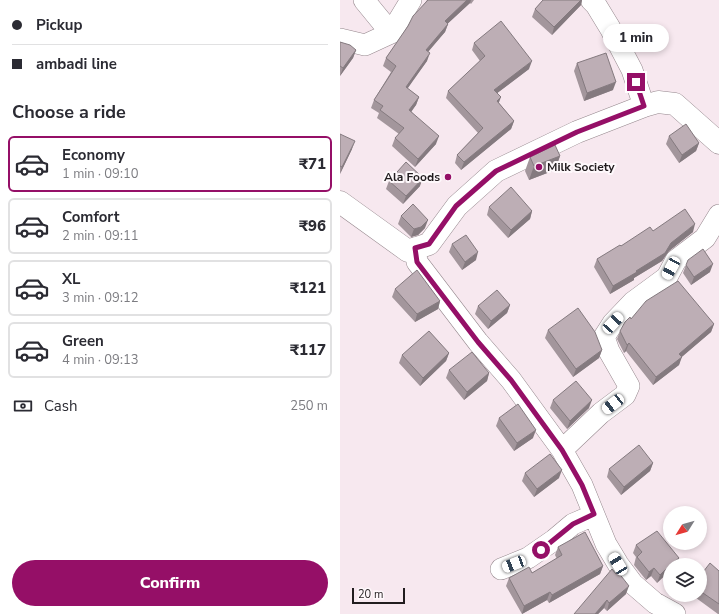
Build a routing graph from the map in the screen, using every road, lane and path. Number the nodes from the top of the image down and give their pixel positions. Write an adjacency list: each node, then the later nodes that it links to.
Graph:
1 (364, 0): 4 (street)
2 (411, 0): 4 (street)
3 (591, 0): 6 (street)
4 (391, 33): 5 (street)
5 (340, 39)
6 (644, 106): 7 (main road); 10 (main road)
7 (719, 143)
8 (340, 202): 10 (main road)
9 (719, 215): 11 (street)
10 (415, 248): 11 (street)
11 (562, 450): 12 (street)
12 (594, 514): 13 (street); 14 (street)
13 (501, 569)
14 (674, 614)

